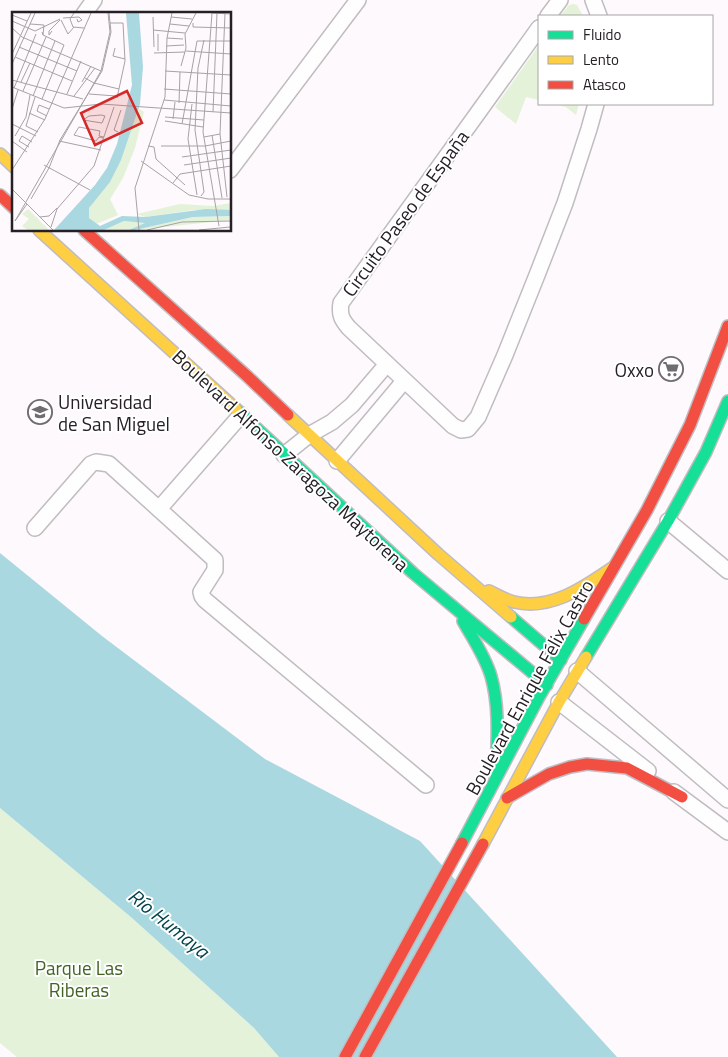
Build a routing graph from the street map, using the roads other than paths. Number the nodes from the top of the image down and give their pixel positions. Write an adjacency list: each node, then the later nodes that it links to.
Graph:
1 (94, 0): 5 (street)
2 (358, 0): 12 (street)
3 (560, 0): 6 (street)
4 (593, 0): 7 (street)
5 (85, 12)
6 (549, 15)
7 (599, 15)
8 (538, 29): 18 (street, Circuito Paseo de España)
9 (596, 105): 19 (street, Circuito Paseo de España)
10 (0, 154): 11 (main road)
11 (12, 165)
12 (231, 169)
13 (0, 195): 14 (main road)
14 (12, 206)
15 (40, 231): 22 (main road, Boulevard Alfonso Zaragoza Maytorena)
16 (85, 231): 24 (main road, Boulevard Alfonso Zaragoza Maytorena)
17 (728, 326): 30 (main road, Boulevard Enrique Félix Castro)
18 (387, 364): 19 (street, Circuito Paseo de España); 21 (street)
19 (404, 381): 23 (street)
20 (728, 401): 28 (main road, Boulevard Enrique Félix Castro)
21 (352, 405): 23 (street); 24 (street)
22 (241, 415): 25 (main road, Boulevard Alfonso Zaragoza Maytorena); 27 (street)
23 (370, 421): 26 (street)
24 (309, 435): 25 (street); 26 (main road, Boulevard Alfonso Zaragoza Maytorena)
25 (284, 455): 33 (main road, Boulevard Alfonso Zaragoza Maytorena)
26 (337, 461): 32 (main road, Boulevard Alfonso Zaragoza Maytorena)
27 (159, 509): 29 (street); 39 (street)
28 (668, 521): 31 (street); 35 (main road, Boulevard Enrique Félix Castro)
29 (35, 528)
30 (618, 564): 32 (main road); 34 (main road, Boulevard Enrique Félix Castro)
31 (728, 571)
32 (476, 586): 34 (main road, Boulevard Alfonso Zaragoza Maytorena)
33 (459, 612): 36 (main road, Boulevard Alfonso Zaragoza Maytorena); 38 (main road)
34 (560, 660): 36 (main road, Boulevard Enrique Félix Castro)
35 (577, 670): 37 (main road, Boulevard Enrique Félix Castro); 42 (street)
36 (547, 684): 38 (main road, Boulevard Enrique Félix Castro)
37 (558, 702): 40 (street); 41 (main road, Boulevard Enrique Félix Castro)
38 (496, 779): 44 (main road, Boulevard Enrique Félix Castro)
39 (426, 784)
40 (682, 797): 41 (main road); 43 (street)
41 (507, 798): 45 (main road, Boulevard Enrique Félix Castro)
42 (728, 800)
43 (728, 832)
44 (345, 1057)
45 (366, 1057)

